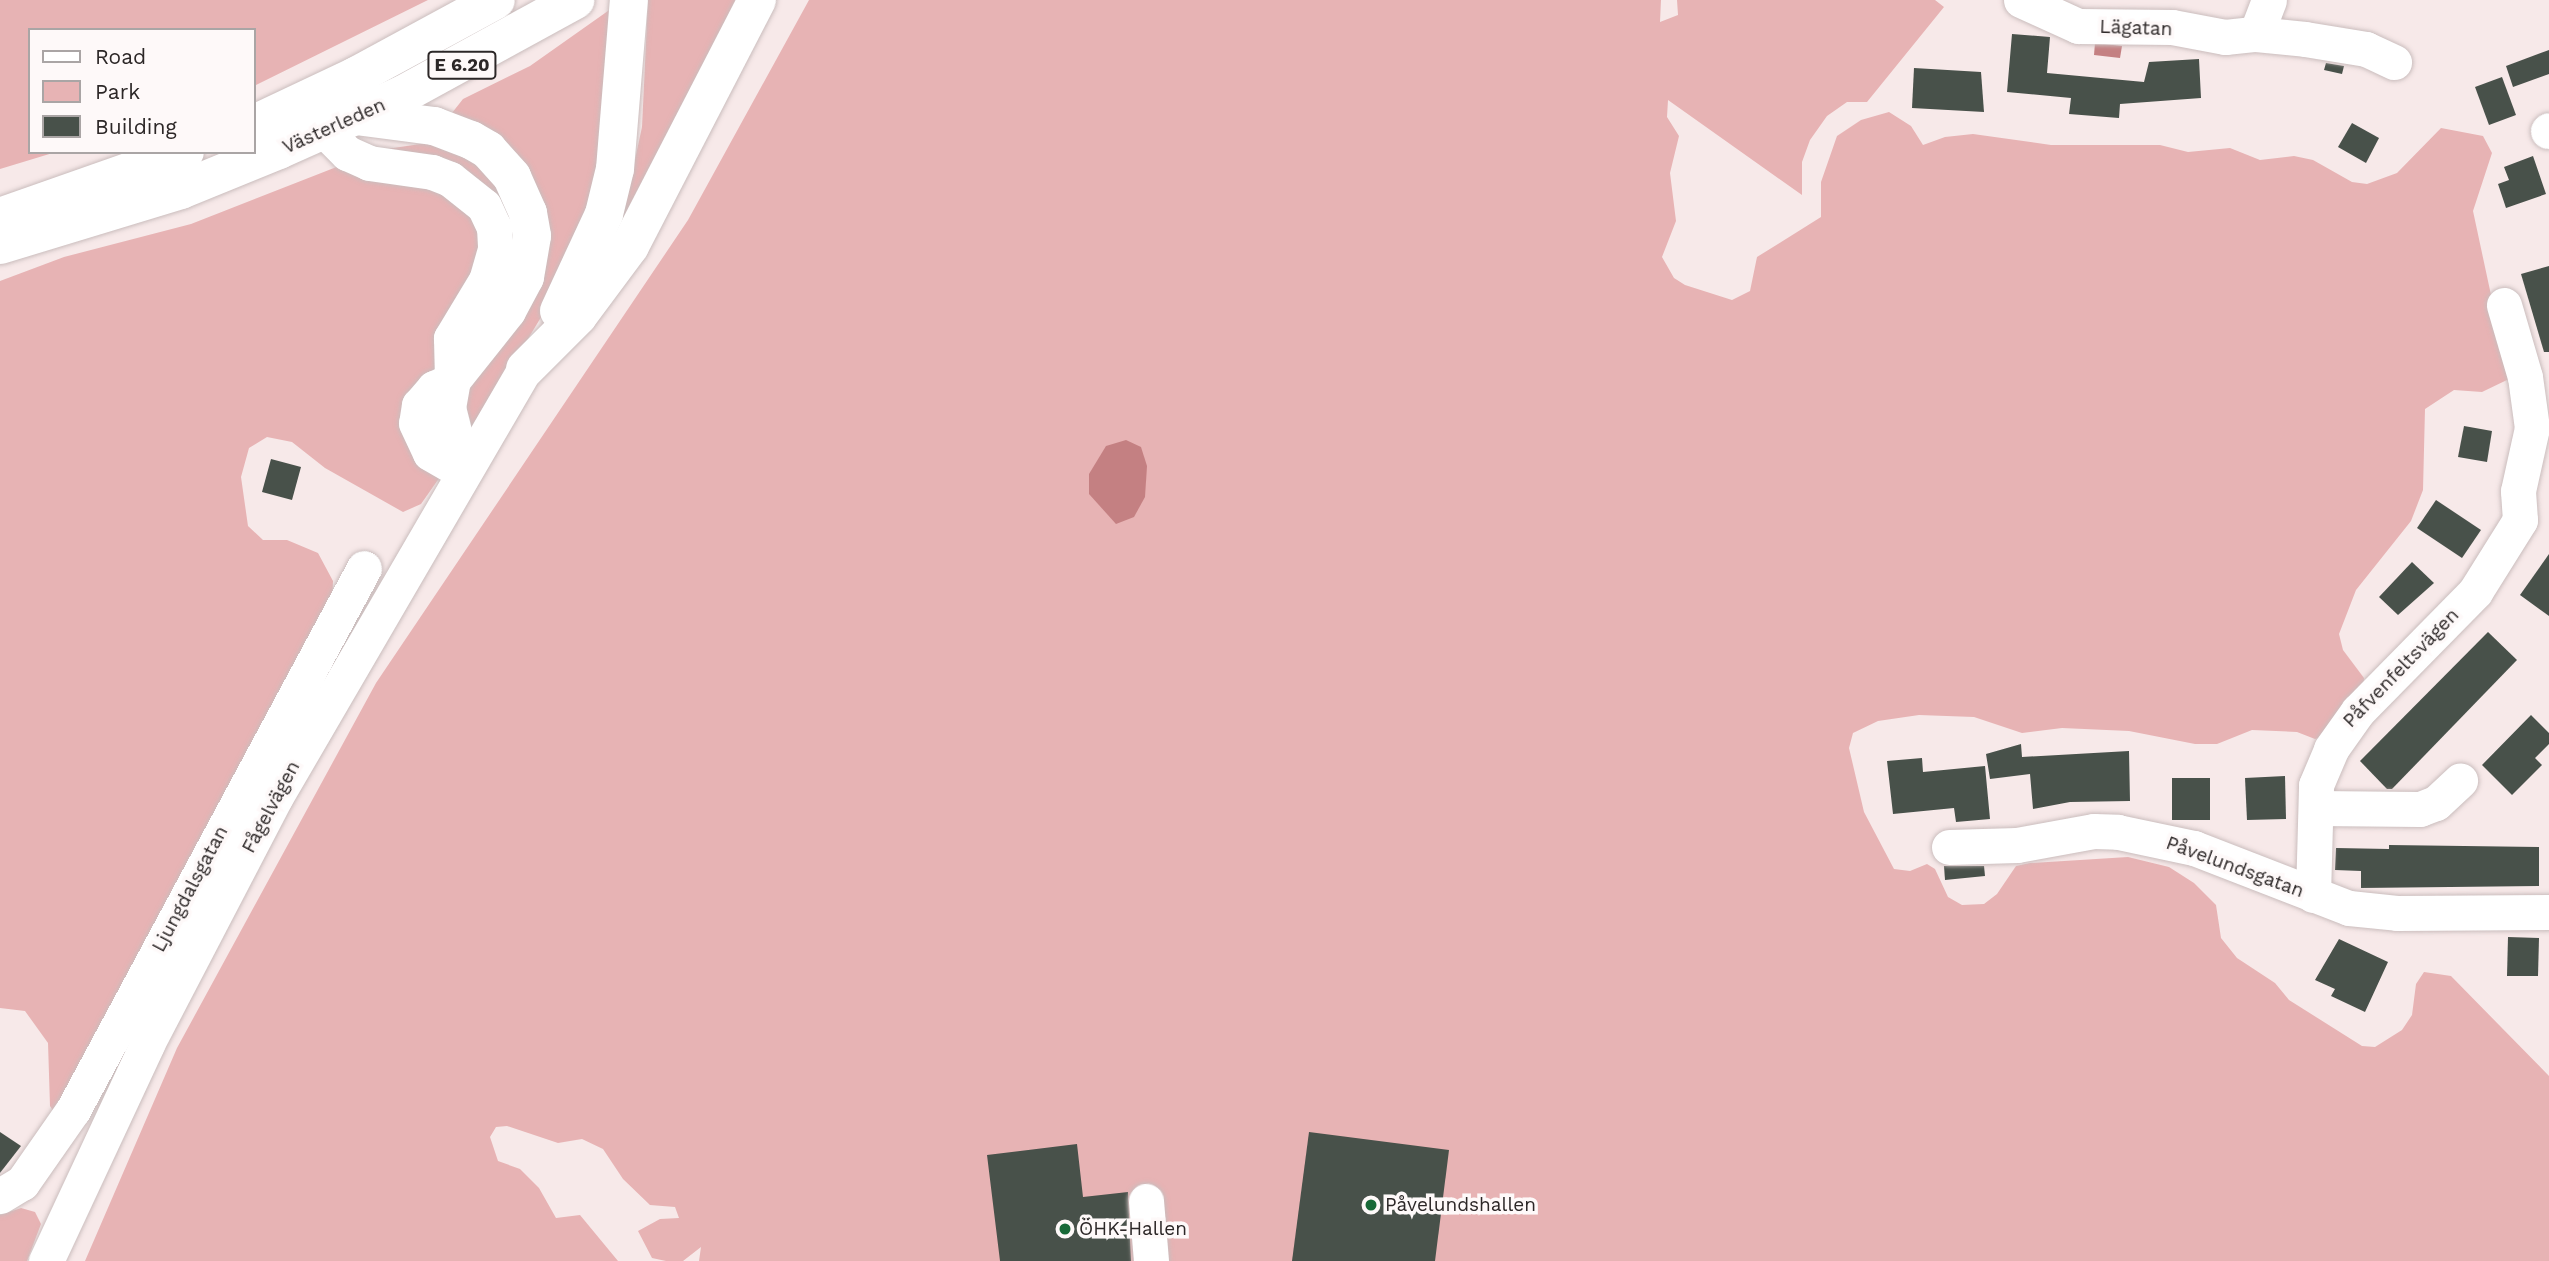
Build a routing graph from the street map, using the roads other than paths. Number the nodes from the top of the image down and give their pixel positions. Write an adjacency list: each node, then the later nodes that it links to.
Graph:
1 (496, 0): 9 (highway, Västerleden / E 6.20)
2 (575, 0): 10 (highway, Västerleden / E 6.20)
3 (757, 0): 16 (highway)
4 (2021, 0): 7 (street, Lägatan)
5 (2269, 0): 7 (street)
6 (628, 11): 16 (highway)
7 (2256, 34): 8 (street, Lägatan)
8 (2394, 62)
9 (256, 123)
10 (340, 123): 13 (highway, Västerleden / E 6.20); 15 (highway)
11 (179, 154): 12 (highway)
12 (0, 216)
13 (0, 245)
14 (2504, 305): 18 (street, Påfvenfeltsvägen)
15 (451, 366): 17 (highway); 17 (street)
16 (525, 369): 17 (street, Fågelvägen)
17 (463, 472): 27 (street, Fågelvägen)
18 (2535, 520): 21 (street, Påfvenfeltsvägen)
19 (364, 568): 25 (street, Ljungdalsgatan)
20 (2460, 781): 21 (street)
21 (2316, 808): 23 (street, Påfvenfeltsvägen)
22 (1949, 847): 23 (street, Påvelundsgatan)
23 (2313, 895): 24 (street)
24 (2549, 912)
25 (0, 1196)
26 (1146, 1201): 28 (street)
27 (46, 1261)
28 (1151, 1261)

